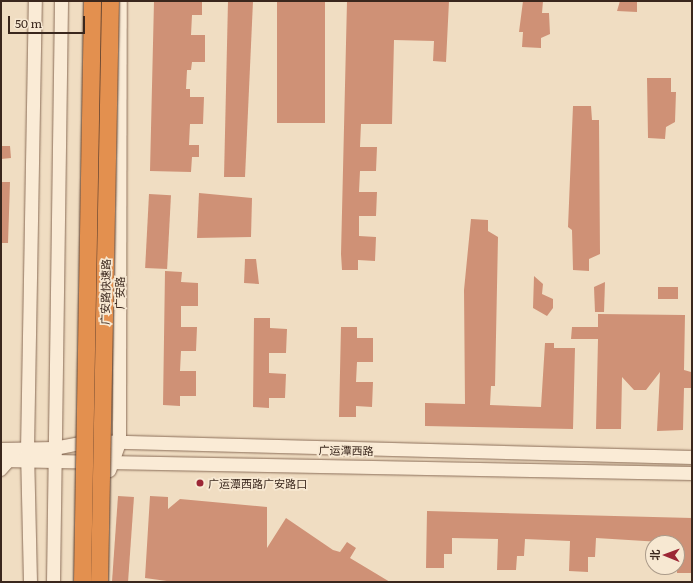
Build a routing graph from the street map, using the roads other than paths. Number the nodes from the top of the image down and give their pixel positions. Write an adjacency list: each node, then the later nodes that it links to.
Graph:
1 (34, 1): 10 (main road)
2 (61, 1): 8 (main road)
3 (91, 1): 6 (main road); 19 (highway, 广安路快速路, bridge)
4 (110, 1): 21 (highway, 广安路快速路, bridge)
5 (120, 1): 7 (main road, 广安路)
6 (89, 441): 7 (main road, 广运潭西路); 8 (main road, 广运潭西路); 13 (main road)
7 (119, 442): 11 (main road, 广运潭西路); 14 (main road, 广安路)
8 (54, 448): 10 (main road, 广运潭西路); 12 (main road)
9 (5, 452): 10 (main road, 广运潭西路); 15 (street)
10 (27, 455): 12 (main road, 广运潭西路); 17 (main road)
11 (692, 457)
12 (53, 462): 13 (main road, 广运潭西路); 18 (main road)
13 (89, 462): 14 (main road, 广运潭西路); 20 (main road)
14 (109, 462): 16 (main road, 广运潭西路); 22 (main road, 广安路)
15 (1, 471)
16 (692, 473)
17 (30, 582)
18 (53, 582)
19 (82, 582)
20 (88, 582)
21 (100, 582)
22 (107, 582)

